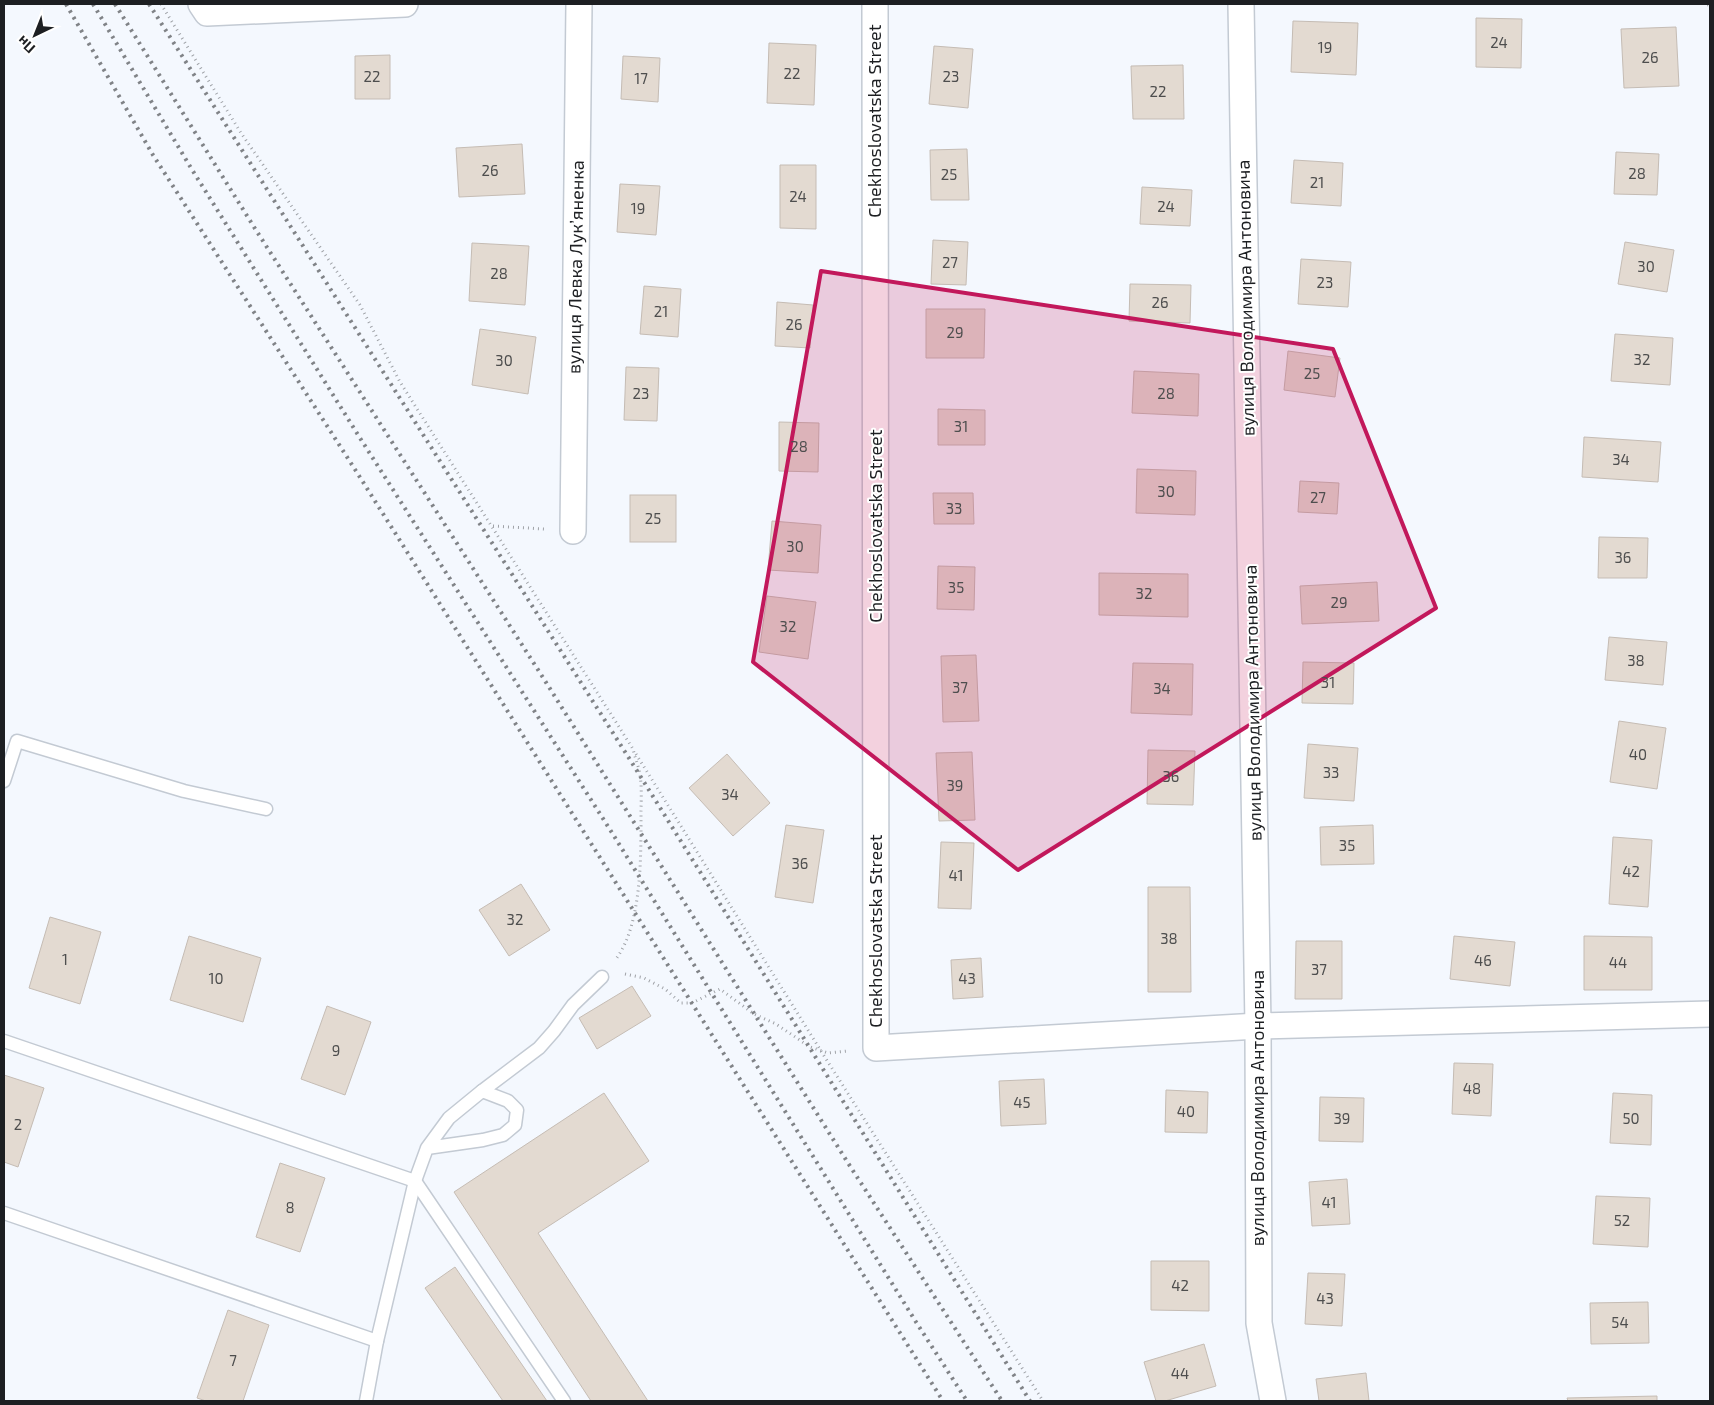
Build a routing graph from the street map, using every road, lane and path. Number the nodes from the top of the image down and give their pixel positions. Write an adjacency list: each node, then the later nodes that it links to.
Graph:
1 (161, 4): 7 (path)
2 (405, 4): 6 (street)
3 (579, 4): 8 (street, вулиця Левка Лукʼяненка)
4 (875, 4): 16 (street, Chekhoslovatska Street)
5 (1241, 4): 14 (street, вулиця Володимира Антоновича)
6 (204, 8)
7 (492, 526): 8 (path); 9 (path)
8 (573, 531)
9 (633, 749): 12 (path); 17 (path)
10 (4, 780): 11 (lane)
11 (266, 809)
12 (602, 977): 17 (path); 18 (lane)
13 (1710, 1014): 14 (street)
14 (1258, 1026): 16 (street); 26 (street, вулиця Володимира Антоновича)
15 (4, 1041): 20 (lane)
16 (876, 1048): 17 (path)
17 (821, 1051): 25 (path)
18 (482, 1091): 19 (lane); 19 (lane)
19 (427, 1148): 20 (lane)
20 (415, 1181): 22 (lane); 24 (lane)
21 (4, 1213): 22 (lane)
22 (377, 1341): 23 (lane)
23 (366, 1401)
24 (564, 1401)
25 (1043, 1401)
26 (1272, 1401)

